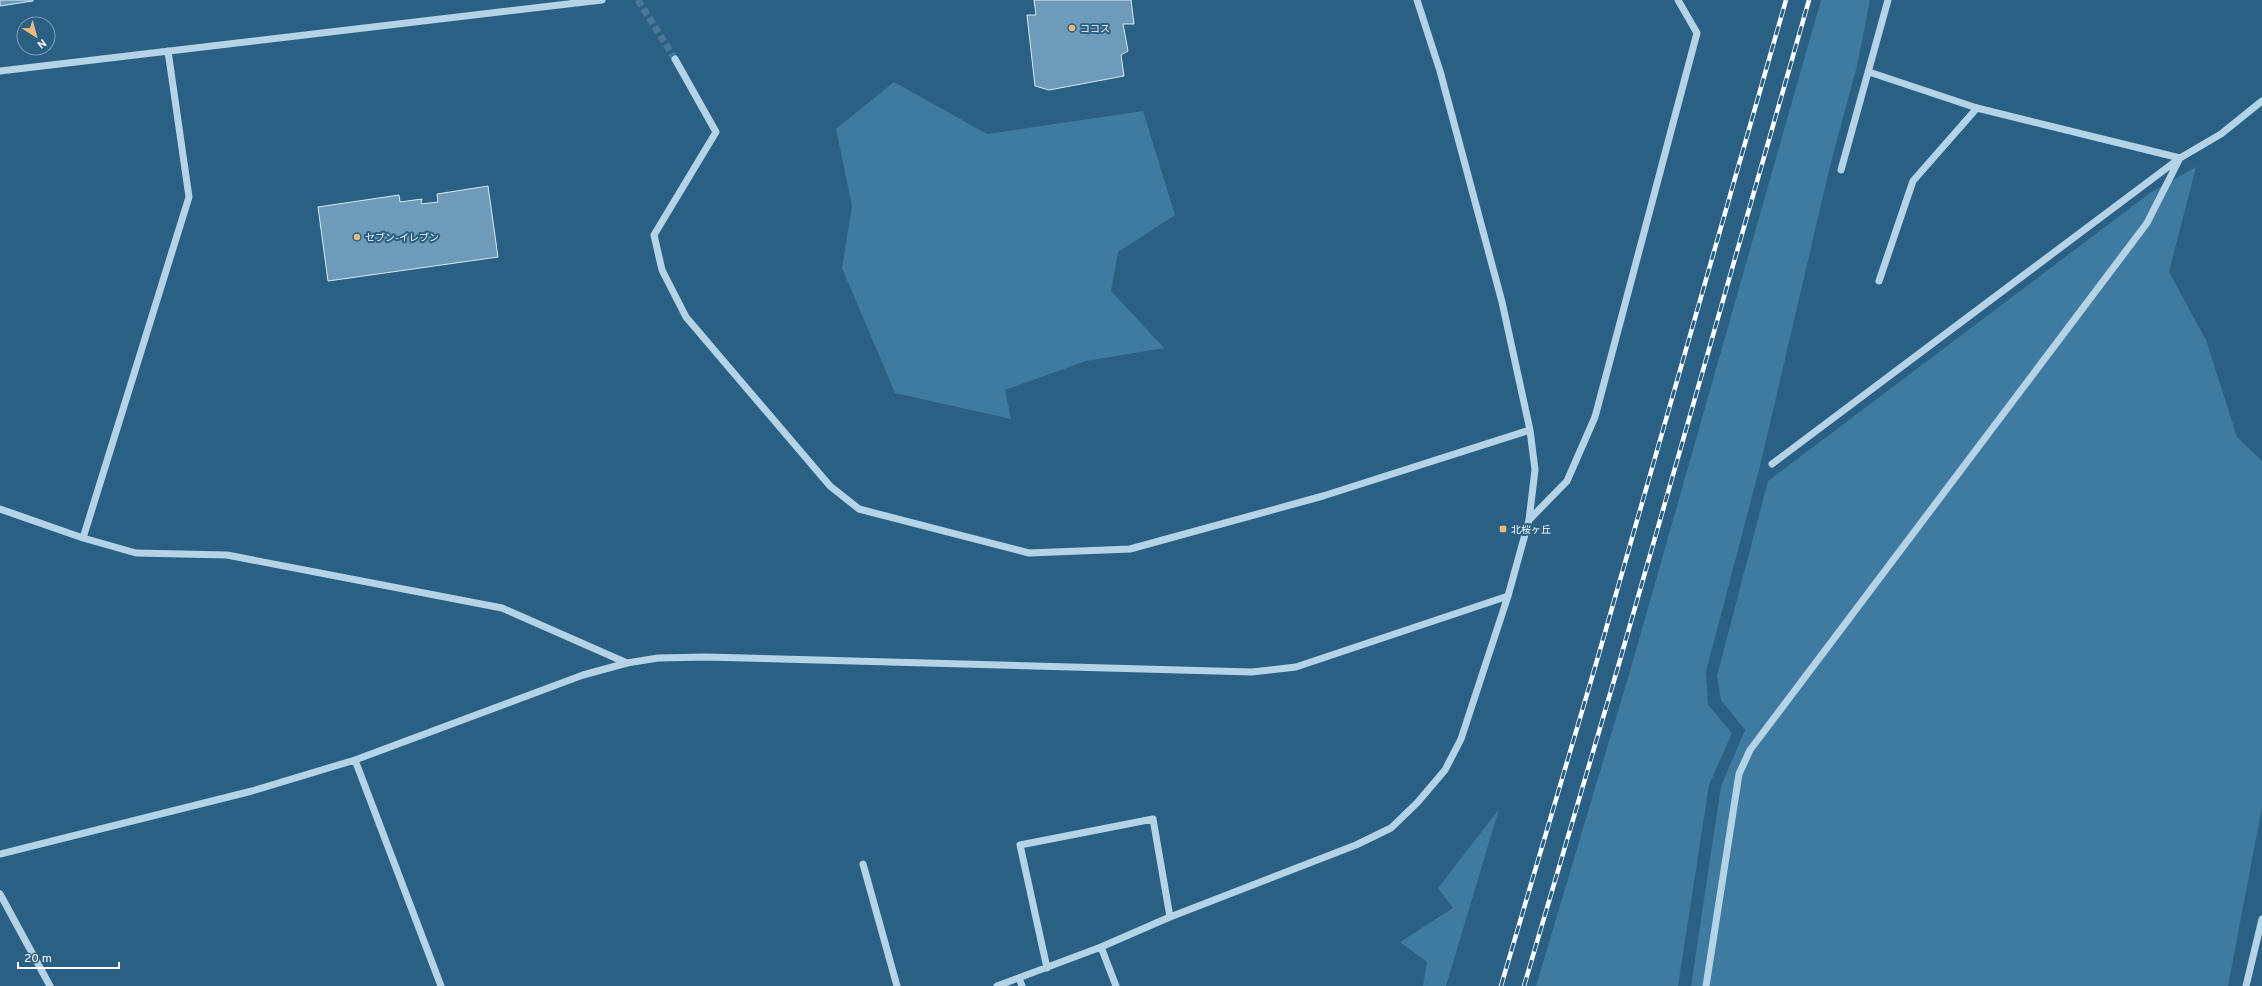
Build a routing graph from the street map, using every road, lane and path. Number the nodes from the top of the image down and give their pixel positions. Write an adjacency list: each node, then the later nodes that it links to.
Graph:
1 (602, 0): 5 (street)
2 (1417, 0): 14 (street)
3 (1678, 0): 17 (street)
4 (1888, 0): 8 (street)
5 (168, 52): 7 (street); 18 (street)
6 (675, 59): 14 (street)
7 (0, 71)
8 (1869, 72): 10 (street); 12 (street)
9 (2262, 101): 11 (street)
10 (1977, 108): 11 (street); 13 (street)
11 (2180, 158): 15 (street); 36 (street)
12 (1841, 170)
13 (1879, 281)
14 (1530, 430): 17 (street)
15 (1772, 464)
16 (0, 509): 18 (street)
17 (1529, 520): 19 (street)
18 (83, 538): 20 (street)
19 (1508, 596): 20 (street); 25 (street)
20 (627, 663): 21 (street)
21 (355, 760): 22 (street); 31 (street)
22 (0, 854)
23 (864, 864): 32 (street)
24 (0, 894): 30 (street)
25 (1170, 917): 27 (street); 28 (street)
26 (2262, 919): 37 (street)
27 (1101, 947): 28 (street); 35 (street)
28 (1047, 968): 29 (street)
29 (1019, 978): 33 (street); 34 (street)
30 (50, 986)
31 (441, 986)
32 (897, 986)
33 (996, 986)
34 (1022, 986)
35 (1116, 986)
36 (1706, 986)
37 (2246, 986)

